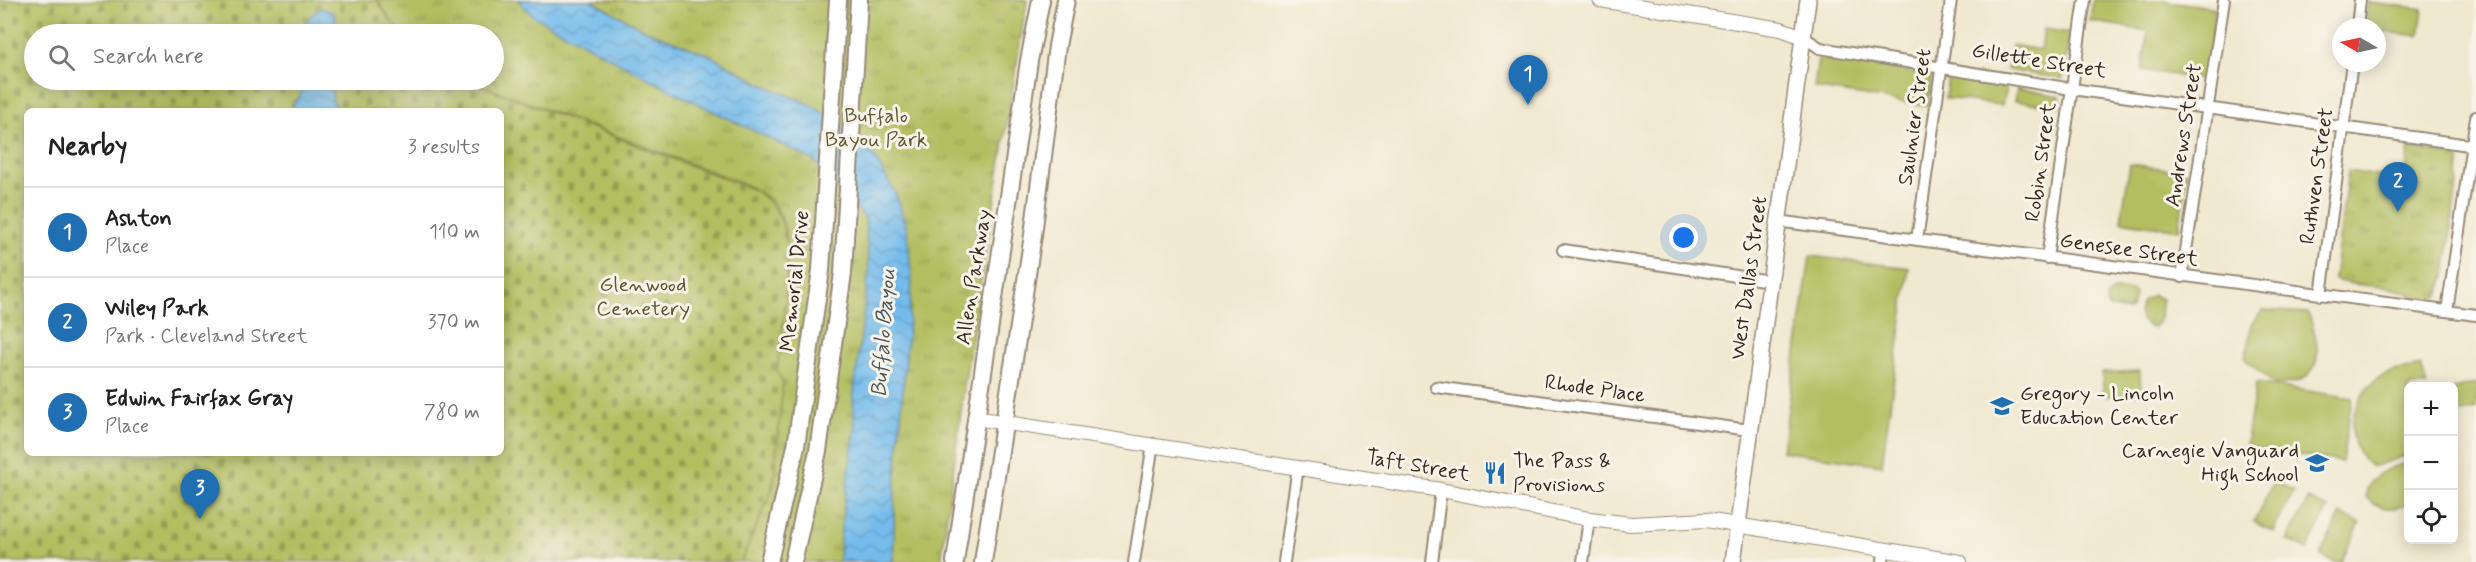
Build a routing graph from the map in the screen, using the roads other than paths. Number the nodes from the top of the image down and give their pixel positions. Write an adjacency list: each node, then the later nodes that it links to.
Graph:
1 (838, 0): 39 (main road, Memorial Drive)
2 (859, 0): 40 (main road, Memorial Drive)
3 (1041, 0): 30 (main road, Allen Parkway)
4 (1066, 0): 31 (main road)
5 (1600, 0): 12 (street, Gillette Street)
6 (1808, 0): 12 (main road, West Dallas Street)
7 (1951, 0): 13 (street, Saulnier Street)
8 (2085, 0): 15 (street, Robin Street)
9 (2224, 0): 16 (street, Andrews Street)
10 (2360, 0): 11 (street)
11 (2358, 18)
12 (1803, 37): 13 (street, Gillette Street); 20 (main road, West Dallas Street)
13 (1942, 67): 15 (street, Gillette Street); 21 (street, Saulnier Street)
14 (2351, 72): 18 (street, Ruthven Street)
15 (2072, 89): 16 (street, Gillette Street); 23 (street, Robin Street)
16 (2208, 107): 18 (street, Gillette Street); 24 (street, Andrews Street)
17 (2476, 117): 19 (street)
18 (2344, 127): 19 (street, Gillette Street); 26 (street, Ruthven Street)
19 (2474, 146): 27 (street)
20 (1778, 221): 21 (street, Genesee Street); 25 (main road, West Dallas Street)
21 (1917, 240): 23 (street, Genesee Street)
22 (1563, 250): 25 (street)
23 (2047, 258): 24 (street, Genesee Street)
24 (2182, 277): 26 (street, Genesee Street)
25 (1770, 281): 32 (main road, West Dallas Street)
26 (2321, 295): 27 (street, Genesee Street)
27 (2447, 311): 28 (street, Genesee Street)
28 (2476, 315)
29 (1436, 387): 32 (street, Rhode Place)
30 (975, 418): 31 (street, Taft Street); 41 (main road, Allen Parkway)
31 (1003, 422): 33 (street, Taft Street); 42 (main road)
32 (1749, 430): 37 (main road, West Dallas Street)
33 (1153, 444): 34 (street, Taft Street); 43 (street)
34 (1298, 467): 35 (street, Taft Street); 44 (street)
35 (1441, 490): 36 (street, Taft Street); 45 (street)
36 (1588, 519): 37 (street, Taft Street); 46 (street)
37 (1738, 525): 38 (street, Taft Street); 47 (main road, West Dallas Street)
38 (1884, 556): 48 (street, Taft Street)
39 (769, 562)
40 (793, 562)
41 (954, 562)
42 (983, 562)
43 (1134, 562)
44 (1284, 562)
45 (1432, 562)
46 (1583, 562)
47 (1733, 562)
48 (1960, 562)

